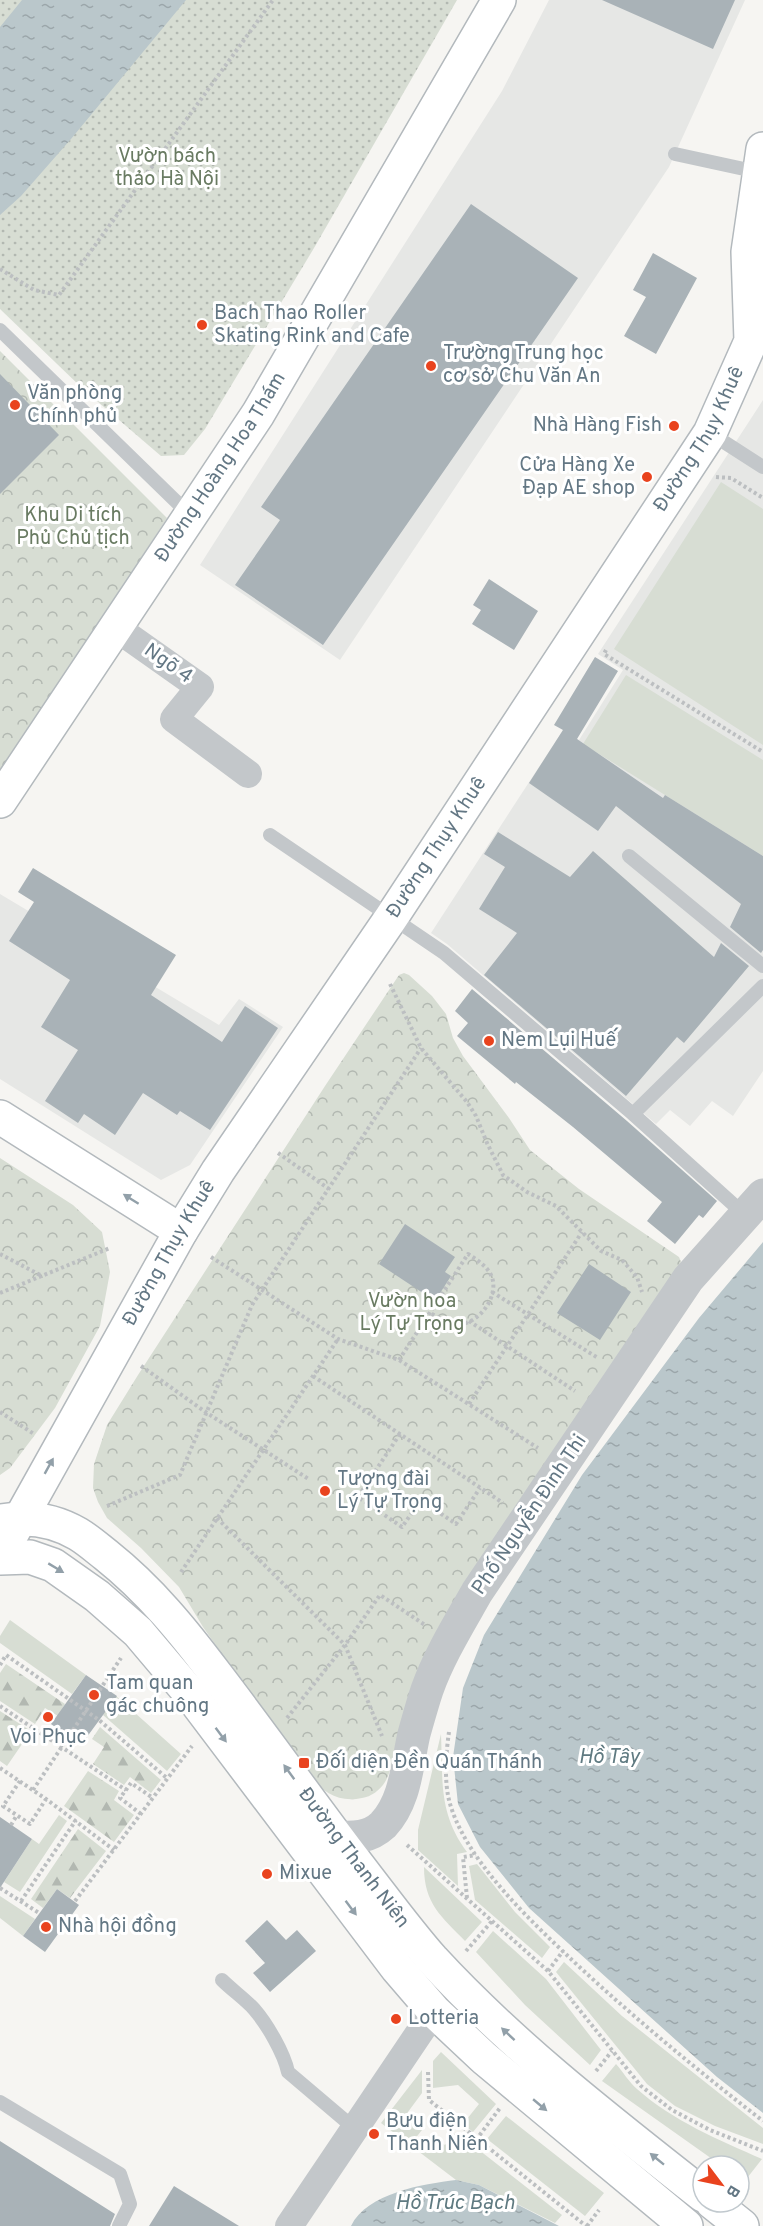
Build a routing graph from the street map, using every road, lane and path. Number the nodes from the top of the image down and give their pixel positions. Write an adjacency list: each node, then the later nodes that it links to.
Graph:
1 (273, 0): 5 (path)
2 (499, 0): 12 (main road, Đường Hoàng Hoa Thám)
3 (675, 154): 4 (lane)
4 (761, 160): 7 (main road, Đường Thụy Khuê)
5 (0, 269)
6 (0, 330): 12 (lane)
7 (757, 335): 8 (main road, Đường Thụy Khuê)
8 (710, 433): 9 (lane); 20 (main road, Đường Thụy Khuê)
9 (763, 466)
10 (710, 487): 11 (path)
11 (763, 498)
12 (190, 515): 13 (main road, Đường Hoàng Hoa Thám)
13 (116, 627): 16 (street, Ngõ 4); 17 (main road, Đường Hoàng Hoa Thám)
14 (610, 644): 15 (path)
15 (763, 752)
16 (248, 774)
17 (0, 801)
18 (270, 835): 20 (lane)
19 (630, 856): 21 (lane)
20 (391, 918): 25 (lane); 30 (main road, Đường Thụy Khuê)
21 (763, 966)
22 (390, 984): 24 (path)
23 (763, 986): 25 (lane)
24 (421, 1048): 28 (path); 31 (path)
25 (633, 1113): 29 (lane)
26 (0, 1117): 30 (main road, one-way to 26)
27 (278, 1153): 28 (path)
28 (329, 1189): 36 (path)
29 (754, 1204): 87 (street, Phố Nguyễn Đình Thi)
30 (181, 1231): 62 (main road, Đường Thụy Khuê, one-way to 30)
31 (582, 1232): 39 (path); 41 (path)
32 (110, 1248): 35 (path)
33 (0, 1254): 35 (path)
34 (211, 1257): 36 (path)
35 (42, 1276): 38 (path)
36 (262, 1290): 43 (path); 52 (path)
37 (492, 1292): 40 (path); 41 (path); 42 (path)
38 (0, 1293)
39 (643, 1295)
40 (430, 1313): 42 (path); 45 (path)
41 (528, 1314): 44 (path); 46 (path)
42 (469, 1321): 44 (path)
43 (338, 1338): 45 (path); 48 (path)
44 (507, 1346): 49 (path); 50 (path)
45 (399, 1360): 50 (path)
46 (606, 1363)
47 (141, 1366): 52 (path)
48 (313, 1376): 53 (path); 55 (path)
49 (584, 1397)
50 (469, 1404): 56 (path)
51 (0, 1412): 54 (path)
52 (207, 1413): 55 (path); 59 (path)
53 (400, 1434): 58 (path); 58 (path)
54 (37, 1437)
55 (264, 1449): 57 (path); 61 (path)
56 (546, 1453)
57 (310, 1480)
58 (480, 1488): 60 (path)
59 (107, 1506)
60 (511, 1508)
61 (217, 1518): 64 (path); 67 (path)
62 (10, 1520): 63 (main road, Đường Thụy Khuê); 87 (main road, Đường Thanh Niên, one-way to 62)
63 (0, 1557): 66 (main road, Đường Thanh Niên, one-way to 66)
64 (181, 1572)
65 (433, 1630): 67 (path)
66 (138, 1632): 70 (path); 101 (main road, Đường Thanh Niên, one-way to 101)
67 (345, 1645): 71 (path); 73 (path)
68 (0, 1665): 70 (path)
69 (0, 1706): 75 (path)
70 (86, 1711): 75 (path); 77 (path)
71 (287, 1718)
72 (450, 1722): 90 (path)
73 (384, 1741)
74 (192, 1746): 77 (path)
75 (62, 1747): 79 (path); 80 (path)
76 (0, 1768): 78 (path)
77 (168, 1779): 81 (path)
78 (20, 1781): 79 (path); 84 (path)
79 (33, 1790): 82 (path)
80 (126, 1790): 81 (path); 83 (path)
81 (153, 1798): 83 (path)
82 (46, 1799): 84 (path); 85 (path)
83 (141, 1814): 89 (path)
84 (17, 1815): 86 (path)
85 (76, 1820): 89 (path); 93 (path)
86 (11, 1825)
87 (336, 1837): 111 (main road, Đường Thanh Niên, one-way to 87)
88 (406, 1844): 92 (path)
89 (114, 1850): 94 (path)
90 (476, 1855): 92 (path); 98 (path)
91 (0, 1888): 93 (path)
92 (467, 1899): 96 (path)
93 (21, 1901): 95 (path)
94 (75, 1901)
95 (39, 1913)
96 (492, 1921): 97 (path); 99 (path)
97 (466, 1951)
98 (563, 1951): 99 (path); 107 (path)
99 (548, 1971): 102 (path)
100 (222, 1980): 108 (lane)
101 (434, 2011): 108 (street); 117 (main road, Đường Thanh Niên, one-way to 117)
102 (612, 2050): 103 (path); 110 (path)
103 (592, 2077)
104 (429, 2100): 109 (path)
105 (0, 2102): 114 (lane)
106 (504, 2103): 109 (path)
107 (763, 2121)
108 (354, 2128): 115 (street)
109 (476, 2140): 116 (path)
110 (763, 2151)
111 (691, 2185)
112 (599, 2210): 116 (path)
113 (727, 2214): 118 (main road)
114 (119, 2226)
115 (289, 2226)
116 (586, 2226)
117 (686, 2226)
118 (742, 2226)

